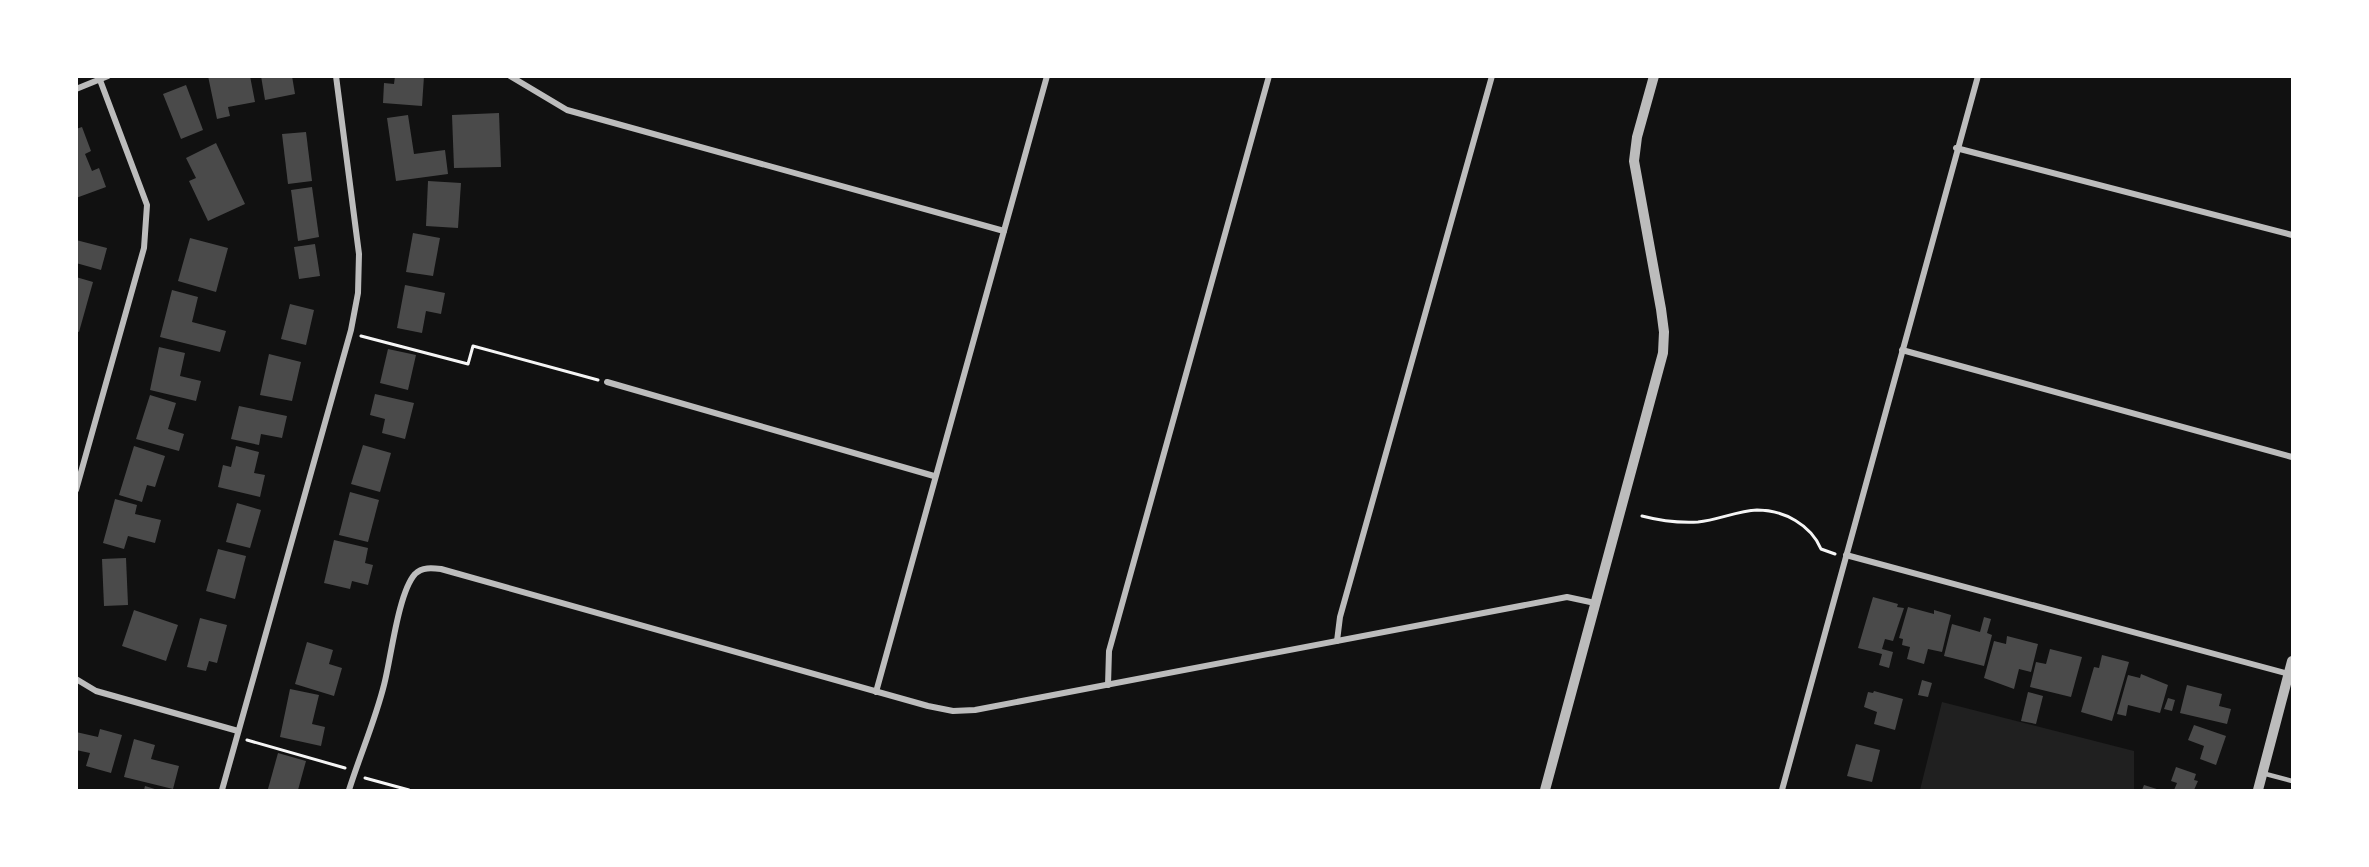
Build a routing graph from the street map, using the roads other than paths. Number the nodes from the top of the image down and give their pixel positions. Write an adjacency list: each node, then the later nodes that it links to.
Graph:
1 (108, 76): 9 (street)
2 (336, 76): 27 (street)
3 (510, 76): 12 (street)
4 (1047, 76): 12 (street)
5 (1269, 76): 25 (street)
6 (1492, 76): 21 (street)
7 (1654, 76): 20 (street)
8 (1978, 76): 11 (street)
9 (100, 80): 10 (street); 18 (street)
10 (76, 89)
11 (1956, 148): 13 (street); 14 (street)
12 (1004, 231): 17 (street)
13 (2292, 235)
14 (1902, 350): 16 (street); 19 (street)
15 (608, 382): 17 (street)
16 (2292, 457)
17 (934, 476): 26 (street)
18 (76, 490)
19 (1846, 555): 23 (street); 33 (street)
20 (1595, 603): 21 (street); 32 (street)
21 (1337, 641): 25 (street)
22 (2292, 661): 23 (street)
23 (2289, 674): 28 (street)
24 (76, 679): 27 (street)
25 (1108, 685): 26 (street)
26 (876, 692): 31 (street)
27 (238, 734): 30 (street)
28 (2262, 773): 29 (lane); 34 (street)
29 (2292, 781)
30 (222, 790)
31 (349, 790)
32 (1545, 790)
33 (1782, 790)
34 (2258, 790)

